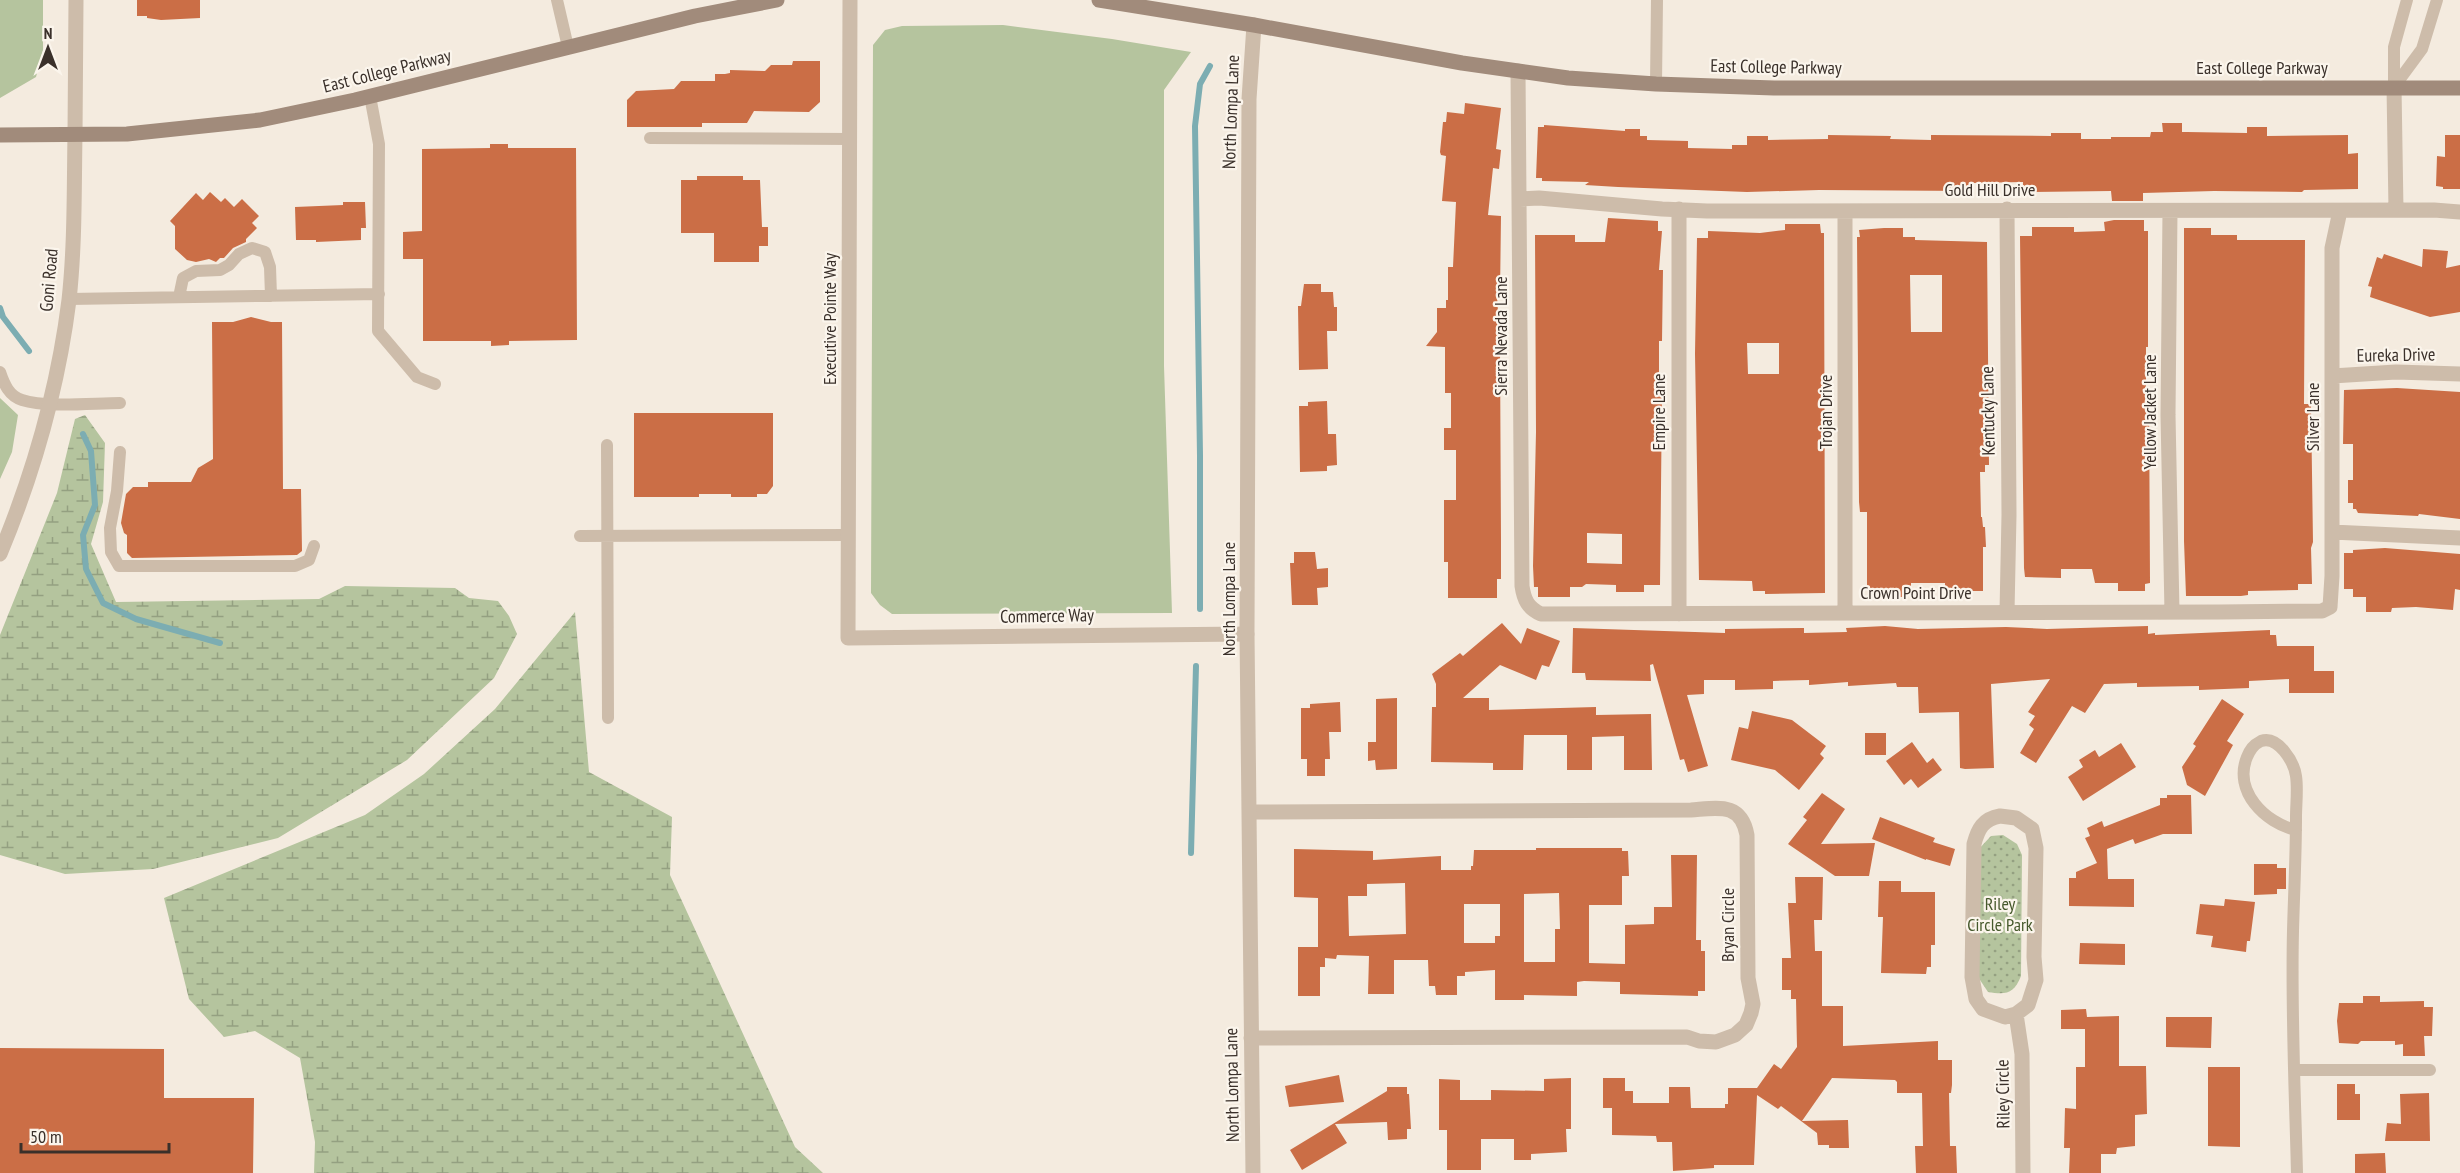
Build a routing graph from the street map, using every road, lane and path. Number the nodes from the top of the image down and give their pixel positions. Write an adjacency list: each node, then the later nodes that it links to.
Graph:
1 (76, 0): 17 (street, Goni Road)
2 (557, 0): 10 (lane)
3 (777, 0): 10 (main road, East College Parkway)
4 (850, 0): 19 (street, Executive Pointe Way)
5 (1099, 0): 9 (main road, East College Parkway)
6 (1657, 0): 12 (lane)
7 (2407, 0): 13 (lane)
8 (2437, 0): 13 (lane)
9 (1254, 25): 11 (main road, East College Parkway); 53 (street, North Lompa Lane)
10 (568, 47): 15 (main road, East College Parkway)
11 (1518, 71): 12 (main road, East College Parkway); 20 (street, Sierra Nevada Lane)
12 (1656, 84): 13 (main road, East College Parkway)
13 (2394, 87): 14 (main road, East College Parkway); 23 (street)
14 (2460, 88)
15 (369, 96): 17 (main road, East College Parkway); 28 (lane)
16 (0, 135): 17 (main road, East College Parkway)
17 (75, 135): 31 (street, Goni Road)
18 (650, 138): 19 (lane)
19 (850, 139): 41 (street, Executive Pointe Way)
20 (1520, 199): 21 (street, Gold Hill Drive); 47 (street, Sierra Nevada Lane)
21 (1679, 209): 24 (street, Gold Hill Drive); 52 (street, Empire Lane)
22 (2007, 209): 24 (street, Gold Hill Drive); 25 (street, Gold Hill Drive); 50 (street, Kentucky Lane)
23 (2396, 210): 26 (street, Gold Hill Drive); 27 (street, Gold Hill Drive)
24 (1845, 211): 49 (street, Trojan Drive)
25 (2170, 211): 26 (street, Gold Hill Drive); 51 (street, Yellow Jacket Lane)
26 (2340, 211): 34 (street, Silver Lane)
27 (2460, 212)
28 (379, 294): 29 (lane); 35 (lane)
29 (271, 296): 30 (lane); 30 (lane)
30 (179, 297): 31 (lane)
31 (69, 299): 36 (street, Goni Road)
32 (0, 372): 36 (lane)
33 (2460, 374): 34 (street, Eureka Drive)
34 (2332, 376): 40 (street, Silver Lane)
35 (435, 384)
36 (51, 403): 37 (lane); 46 (street, Goni Road)
37 (120, 403)
38 (607, 445): 43 (lane)
39 (120, 452): 45 (lane)
40 (2332, 532): 44 (street); 48 (street, Silver Lane)
41 (848, 535): 43 (lane); 54 (street, Executive Pointe Way)
42 (580, 536): 43 (lane)
43 (608, 536): 55 (lane)
44 (2460, 537)
45 (314, 546)
46 (0, 554)
47 (1524, 600): 52 (street, Crown Point Drive)
48 (2314, 611): 51 (street, Crown Point Drive)
49 (1845, 612): 50 (street, Crown Point Drive); 52 (street, Crown Point Drive)
50 (2007, 612): 51 (street, Crown Point Drive)
51 (2172, 612)
52 (1679, 614)
53 (1247, 634): 54 (street, Commerce Way); 56 (street, North Lompa Lane)
54 (848, 638)
55 (608, 718)
56 (1250, 812): 59 (street, North Lompa Lane); 59 (street, Bryan Circle)
57 (2296, 830): 57 (lane); 60 (lane)
58 (2016, 1014): 58 (street); 63 (street, Riley Circle)
59 (1251, 1038): 62 (street, North Lompa Lane)
60 (2294, 1070): 61 (lane); 64 (lane)
61 (2430, 1070)
62 (1253, 1173)
63 (2023, 1173)
64 (2297, 1173)

